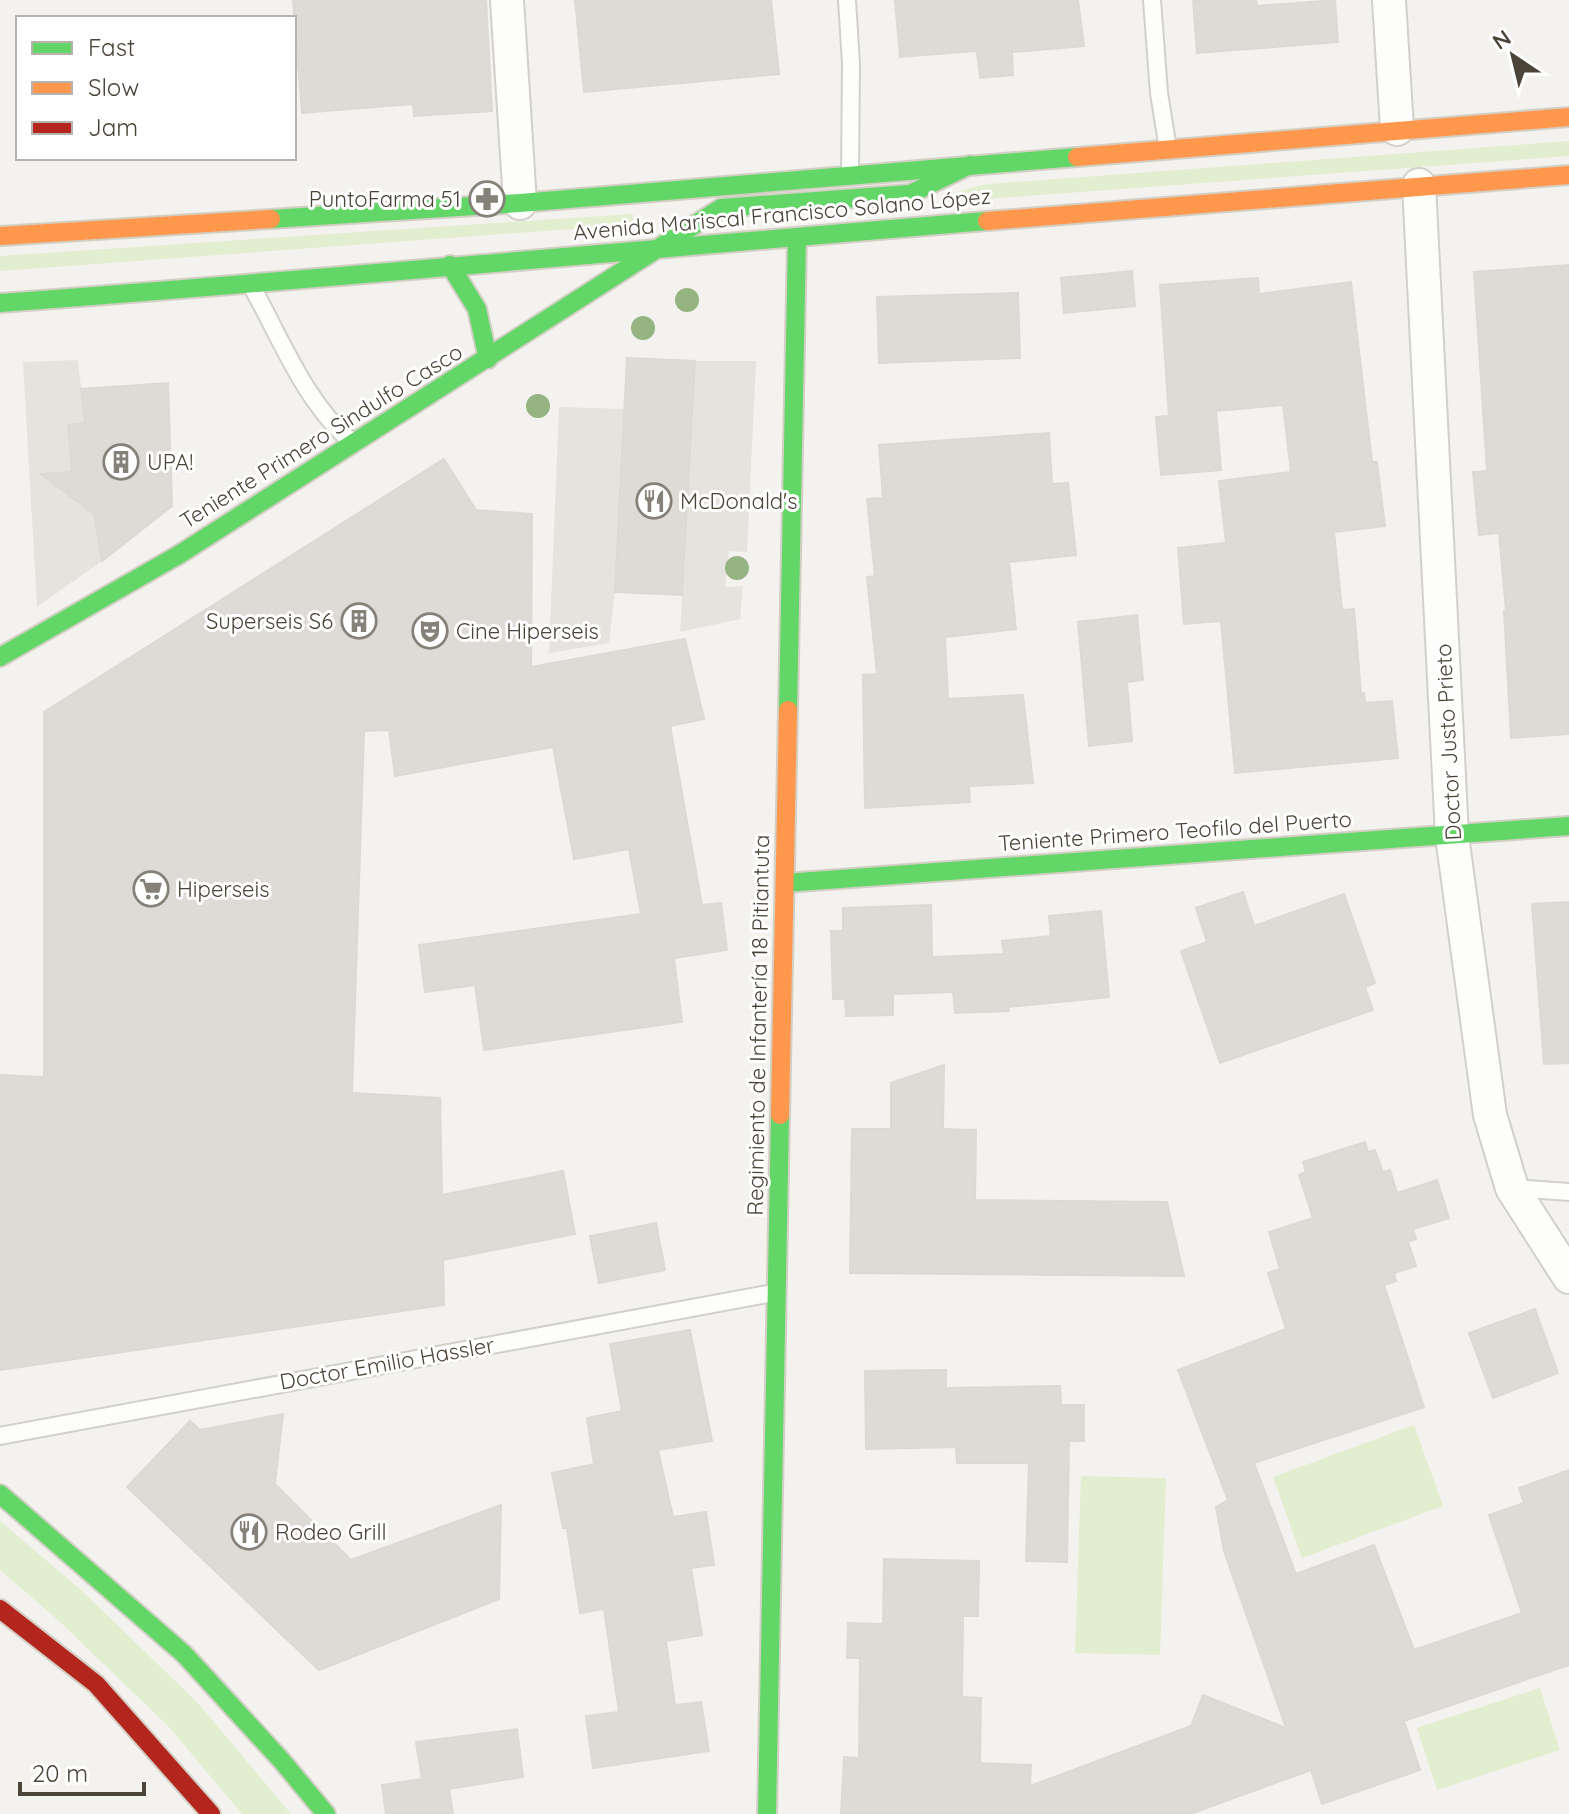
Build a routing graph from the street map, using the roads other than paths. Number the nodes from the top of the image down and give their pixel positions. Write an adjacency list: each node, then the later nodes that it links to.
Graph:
1 (507, 0): 12 (street)
2 (847, 0): 9 (lane)
3 (1152, 0): 7 (lane)
4 (1389, 0): 6 (street)
5 (1569, 117): 6 (main road, Avenida Mariscal Francisco Solano López)
6 (1397, 129): 7 (main road, Avenida Mariscal Francisco Solano López)
7 (1168, 151): 8 (main road, Avenida Mariscal Francisco Solano López)
8 (971, 164): 9 (main road, Avenida Mariscal Francisco Solano López); 15 (main road, Teniente Primero Sindulfo Casco)
9 (850, 174): 12 (main road, Avenida Mariscal Francisco Solano López)
10 (1569, 175): 11 (main road, Avenida Mariscal Francisco Solano López)
11 (1419, 185): 14 (main road, Avenida Mariscal Francisco Solano López); 23 (street, Doctor Justo Prieto)
12 (520, 203): 13 (main road, Avenida Mariscal Francisco Solano López)
13 (0, 236)
14 (797, 238): 15 (main road, Avenida Mariscal Francisco Solano López); 24 (main road, Regimiento de Infantería 18 Pitiantuta)
15 (663, 247): 16 (main road, Avenida Mariscal Francisco Solano López); 19 (main road, Teniente Primero Sindulfo Casco)
16 (450, 265): 17 (main road, Avenida Mariscal Francisco Solano López); 19 (main road)
17 (251, 285): 18 (main road, Avenida Mariscal Francisco Solano López); 20 (lane)
18 (0, 303)
19 (488, 359): 20 (main road, Teniente Primero Sindulfo Casco)
20 (354, 444): 21 (main road, Teniente Primero Sindulfo Casco)
21 (0, 657)
22 (1569, 826): 23 (main road, Teniente Primero Teofilo del Puerto)
23 (1452, 836): 24 (main road, Teniente Primero Teofilo del Puerto); 25 (street, Doctor Justo Prieto)
24 (785, 883): 28 (main road, Regimiento de Infantería 18 Pitiantuta)
25 (1512, 1188): 26 (lane); 27 (street, Doctor Justo Prieto)
26 (1569, 1192)
27 (1569, 1277)
28 (775, 1293): 29 (lane, Doctor Emilio Hassler); 34 (main road, Regimiento de Infantería 18 Pitiantuta)
29 (0, 1436)
30 (0, 1494): 33 (main road)
31 (0, 1609): 32 (main road)
32 (211, 1814)
33 (326, 1814)
34 (767, 1814)

